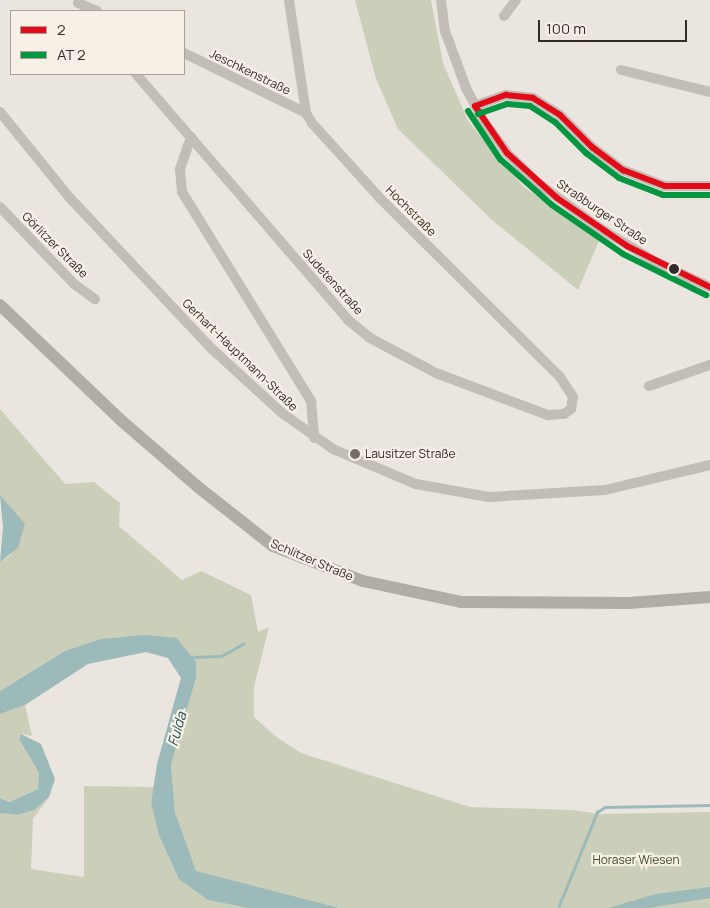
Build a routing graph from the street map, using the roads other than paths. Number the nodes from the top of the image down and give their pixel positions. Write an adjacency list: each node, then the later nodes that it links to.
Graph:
1 (288, 0): 13 (street)
2 (441, 0): 11 (street, Straßburger Straße)
3 (516, 0): 6 (street)
4 (79, 5): 5 (street)
5 (94, 10)
6 (504, 16)
7 (185, 53): 13 (street, Jeschkenstraße)
8 (622, 70): 10 (street)
9 (137, 75): 14 (street, Sudetenstraße)
10 (710, 92)
11 (475, 106): 15 (street); 17 (street, Straßburger Straße)
12 (0, 112): 23 (street, Gerhart-Hauptmann-Straße)
13 (306, 113): 22 (street, Hochstraße)
14 (191, 137): 22 (street, Sudetenstraße); 23 (street)
15 (710, 186)
16 (0, 207): 18 (street, Görlitzer Straße)
17 (710, 288)
18 (95, 299)
19 (0, 305): 25 (main road, Schlitzer Straße)
20 (710, 365): 21 (street)
21 (649, 386)
22 (571, 409)
23 (314, 438): 24 (street, Gerhart-Hauptmann-Straße)
24 (710, 465)
25 (710, 597)

